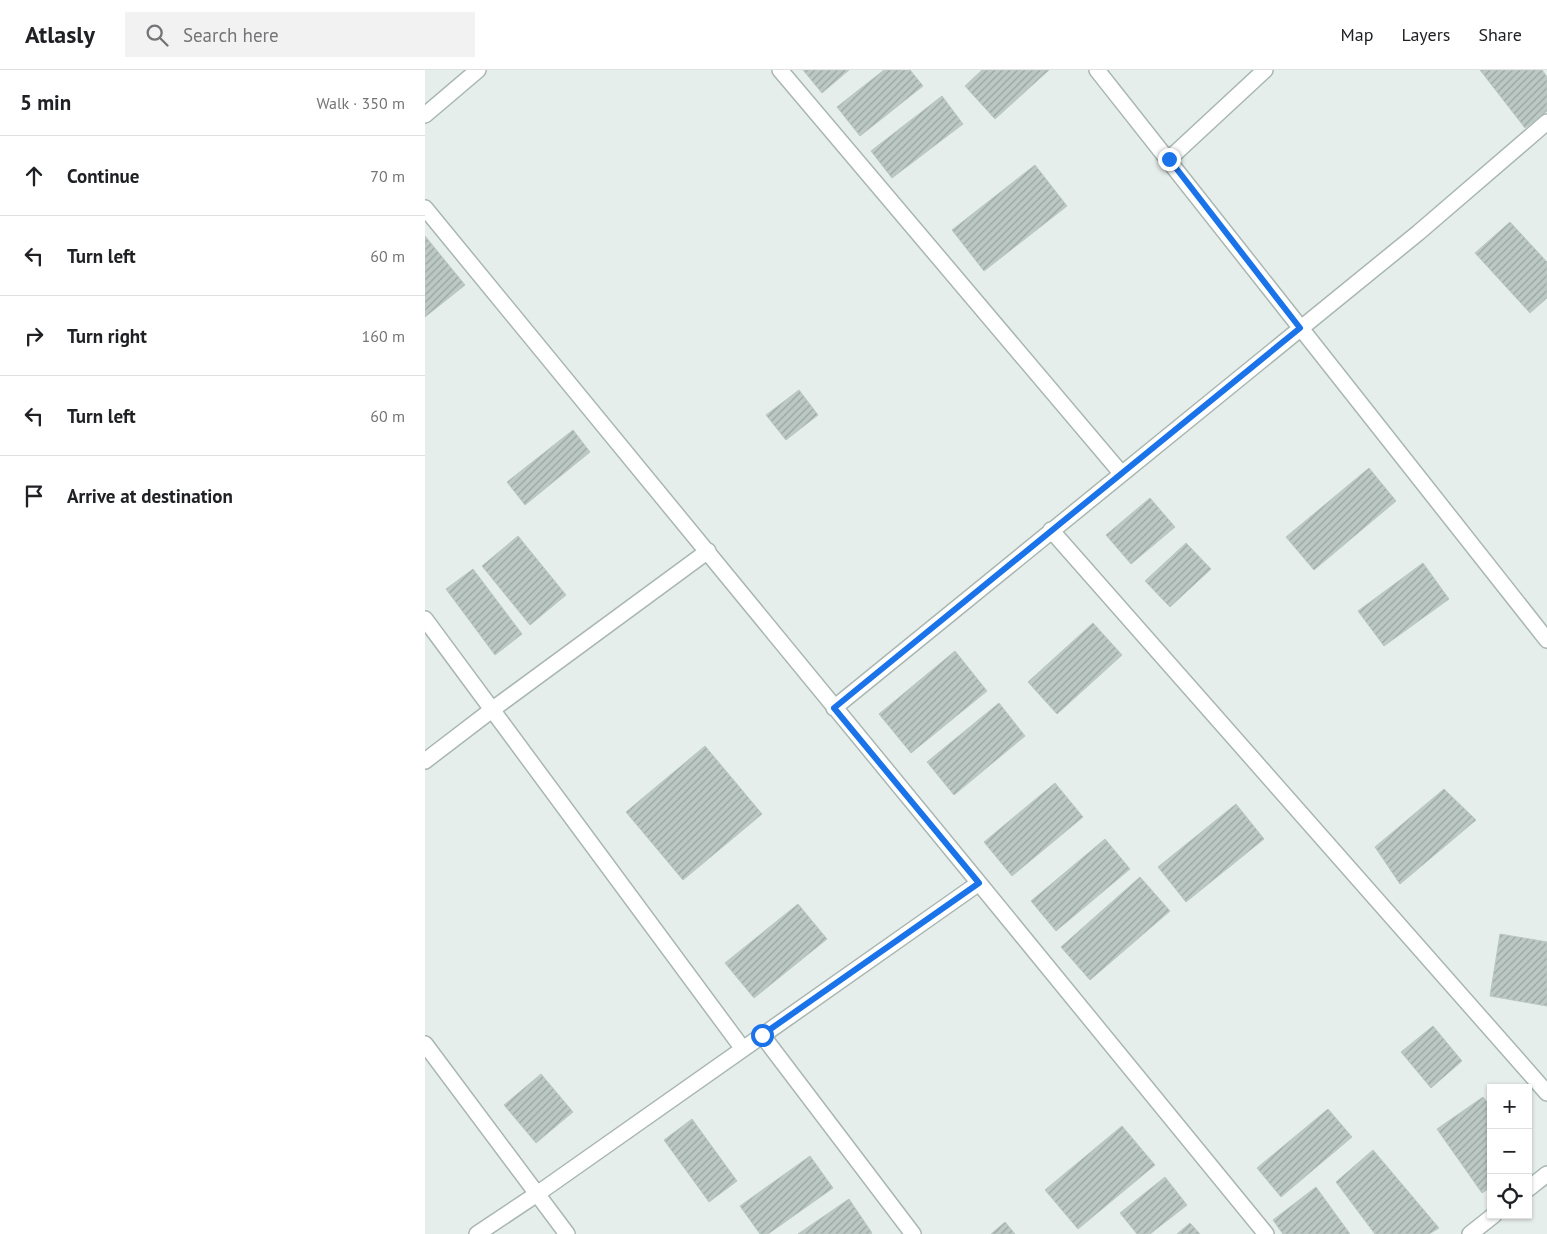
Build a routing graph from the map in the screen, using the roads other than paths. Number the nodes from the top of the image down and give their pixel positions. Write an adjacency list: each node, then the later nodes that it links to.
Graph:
1 (478, 70): 5 (street)
2 (781, 70): 10 (street)
3 (1097, 70): 7 (street)
4 (1265, 70): 7 (street)
5 (425, 115)
6 (1547, 122): 9 (street)
7 (1169, 159): 9 (street)
8 (425, 208): 12 (street)
9 (1300, 328): 10 (street); 14 (street)
10 (1121, 473): 11 (street)
11 (1051, 530): 15 (street); 22 (street)
12 (708, 551): 15 (street); 16 (street)
13 (425, 619): 16 (street)
14 (1547, 640)
15 (834, 708): 18 (street)
16 (493, 709): 17 (street); 21 (street)
17 (425, 761)
18 (979, 883): 19 (street); 30 (street)
19 (762, 1035): 21 (street); 29 (street)
20 (425, 1044): 25 (street)
21 (743, 1049): 25 (street)
22 (1547, 1093)
23 (1547, 1174): 24 (street)
24 (1532, 1186)
25 (537, 1194): 27 (street); 28 (street)
26 (1489, 1219): 31 (street)
27 (477, 1234)
28 (567, 1234)
29 (913, 1234)
30 (1266, 1234)
31 (1470, 1234)

